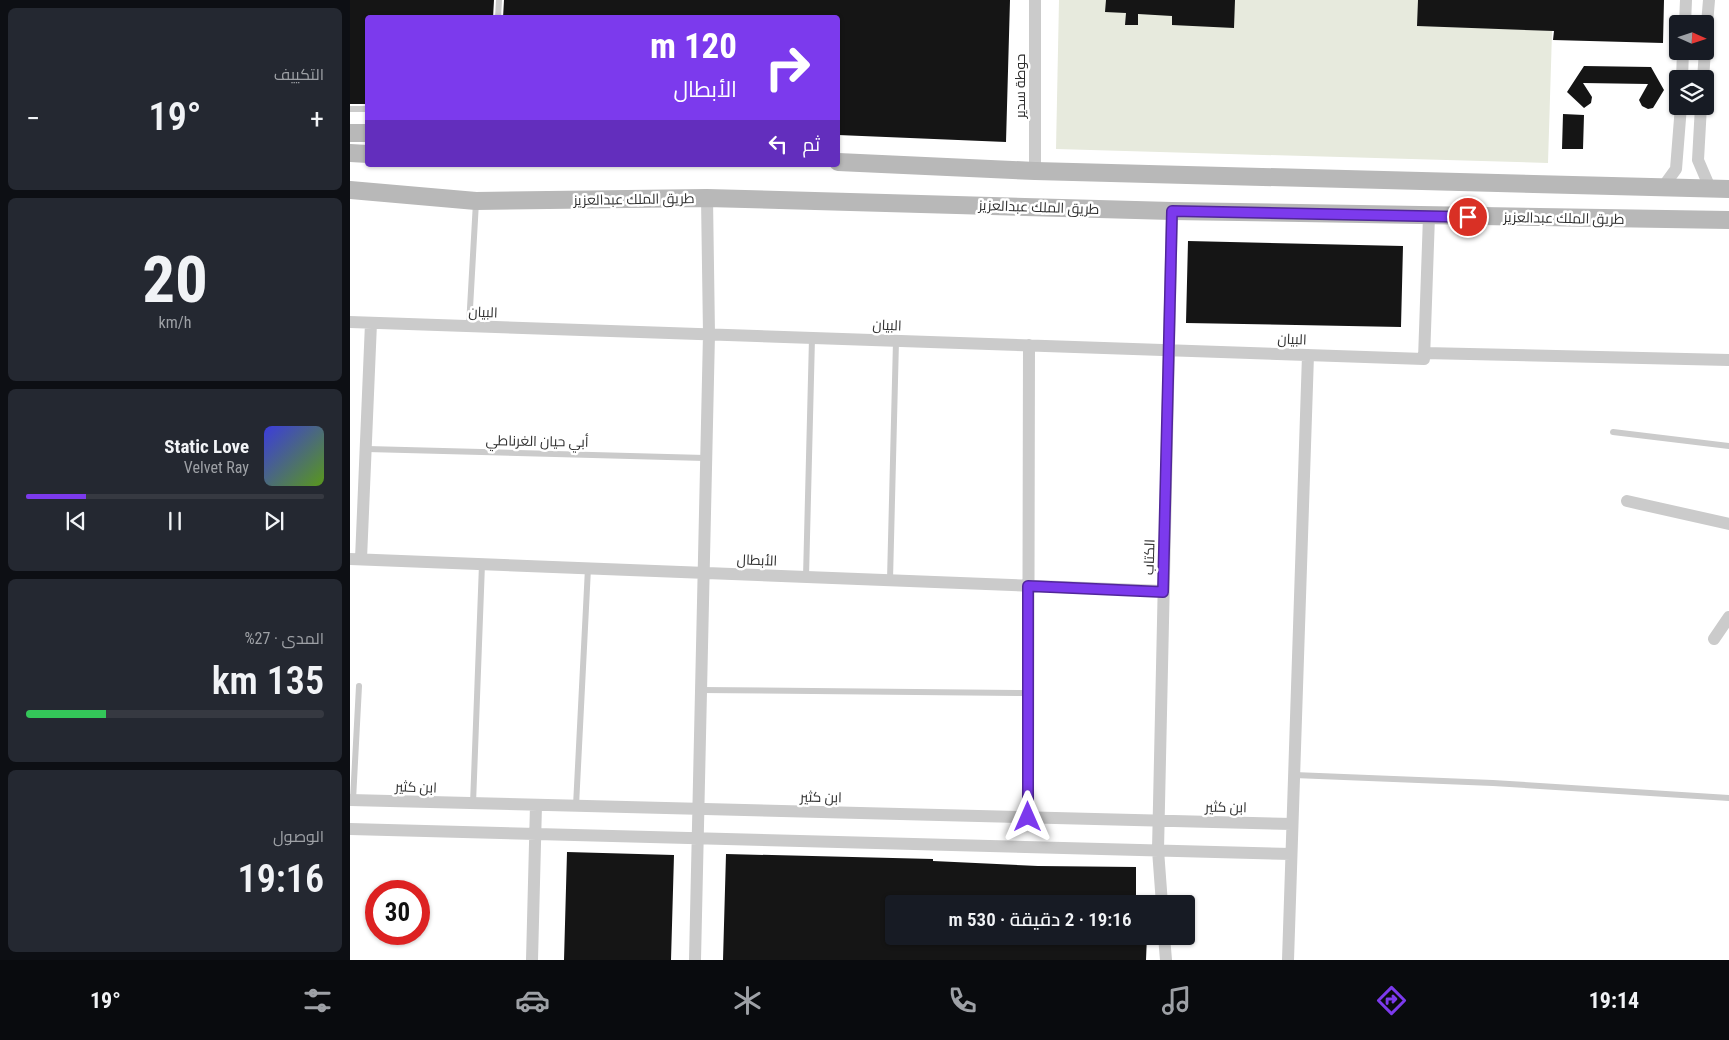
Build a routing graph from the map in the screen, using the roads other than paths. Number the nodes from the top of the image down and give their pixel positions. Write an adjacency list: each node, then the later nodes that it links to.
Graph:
1 (499, 0): 5 (lane)
2 (1035, 0): 17 (street, حوطة سدير)
3 (1686, 0): 6 (street)
4 (1708, 0): 7 (street)
5 (498, 15)
6 (1685, 15)
7 (1707, 15)
8 (365, 108): 9 (lane)
9 (350, 109)
10 (1680, 115): 18 (street)
11 (1700, 115): 19 (street)
12 (350, 133): 13 (main road)
13 (365, 133)
14 (350, 153): 15 (main road)
15 (365, 154)
16 (840, 162): 17 (main road)
17 (1035, 171): 18 (main road)
18 (1663, 187): 19 (main road)
19 (1710, 188): 20 (main road)
20 (1729, 189)
21 (350, 190): 24 (main road, طريق الملك عبدالعزيز)
22 (350, 197): 24 (main road)
23 (707, 198): 24 (main road, طريق الملك عبدالعزيز); 25 (main road, طريق الملك عبدالعزيز); 31 (street)
24 (476, 201): 30 (lane)
25 (1172, 211): 26 (main road, طريق الملك عبدالعزيز); 35 (street, الكتاب)
26 (1429, 216): 27 (main road, طريق الملك عبدالعزيز); 37 (street)
27 (1729, 220)
28 (350, 322): 29 (street, البيان)
29 (370, 323): 30 (street, البيان); 41 (street)
30 (469, 326): 31 (street, البيان)
31 (709, 334): 32 (street, البيان); 42 (street)
32 (812, 338): 33 (street, البيان); 49 (lane)
33 (896, 341): 34 (street, البيان); 50 (lane)
34 (1029, 345): 35 (street, البيان); 51 (street)
35 (1170, 350): 36 (street, البيان); 52 (street, الكتاب)
36 (1308, 355): 37 (street, البيان); 58 (street)
37 (1424, 356): 38 (street, البيان)
38 (1729, 360)
39 (1614, 432): 40 (lane)
40 (1729, 446)
41 (367, 449): 42 (lane, أبي حيان الغرناطي); 45 (street)
42 (706, 458): 48 (street)
43 (1627, 501): 44 (street)
44 (1729, 524)
45 (356, 559): 46 (street, الأبطال)
46 (482, 564): 47 (street, الأبطال); 61 (lane)
47 (588, 568): 48 (street, الأبطال); 63 (lane)
48 (702, 573): 49 (street, الأبطال); 56 (street)
49 (806, 577): 50 (street, الأبطال)
50 (890, 580): 51 (street, الأبطال)
51 (1028, 586): 52 (street, الأبطال); 57 (street)
52 (1163, 592): 66 (street, الكتاب)
53 (1729, 617): 54 (street)
54 (1714, 639)
55 (359, 686): 60 (lane)
56 (701, 690): 57 (lane); 64 (street)
57 (1028, 693): 65 (street)
58 (1294, 774): 59 (lane); 67 (street)
59 (1729, 798)
60 (352, 800): 61 (street, ابن كثير)
61 (473, 804): 62 (street, ابن كثير)
62 (536, 805): 63 (street, ابن كثير); 69 (street)
63 (576, 806): 64 (street, ابن كثير)
64 (699, 809): 65 (street, ابن كثير); 70 (street)
65 (1028, 817): 66 (street, ابن كثير)
66 (1159, 820): 67 (street, ابن كثير); 71 (street, الكتاب)
67 (1292, 824): 72 (street)
68 (350, 829): 69 (street)
69 (535, 832): 70 (street); 75 (street)
70 (698, 839): 71 (street); 76 (street)
71 (1158, 850): 72 (street); 73 (street, الكتاب)
72 (1291, 854): 78 (street)
73 (1161, 895)
74 (1165, 945): 77 (street)
75 (532, 960)
76 (695, 960)
77 (1166, 960)
78 (1288, 960)

